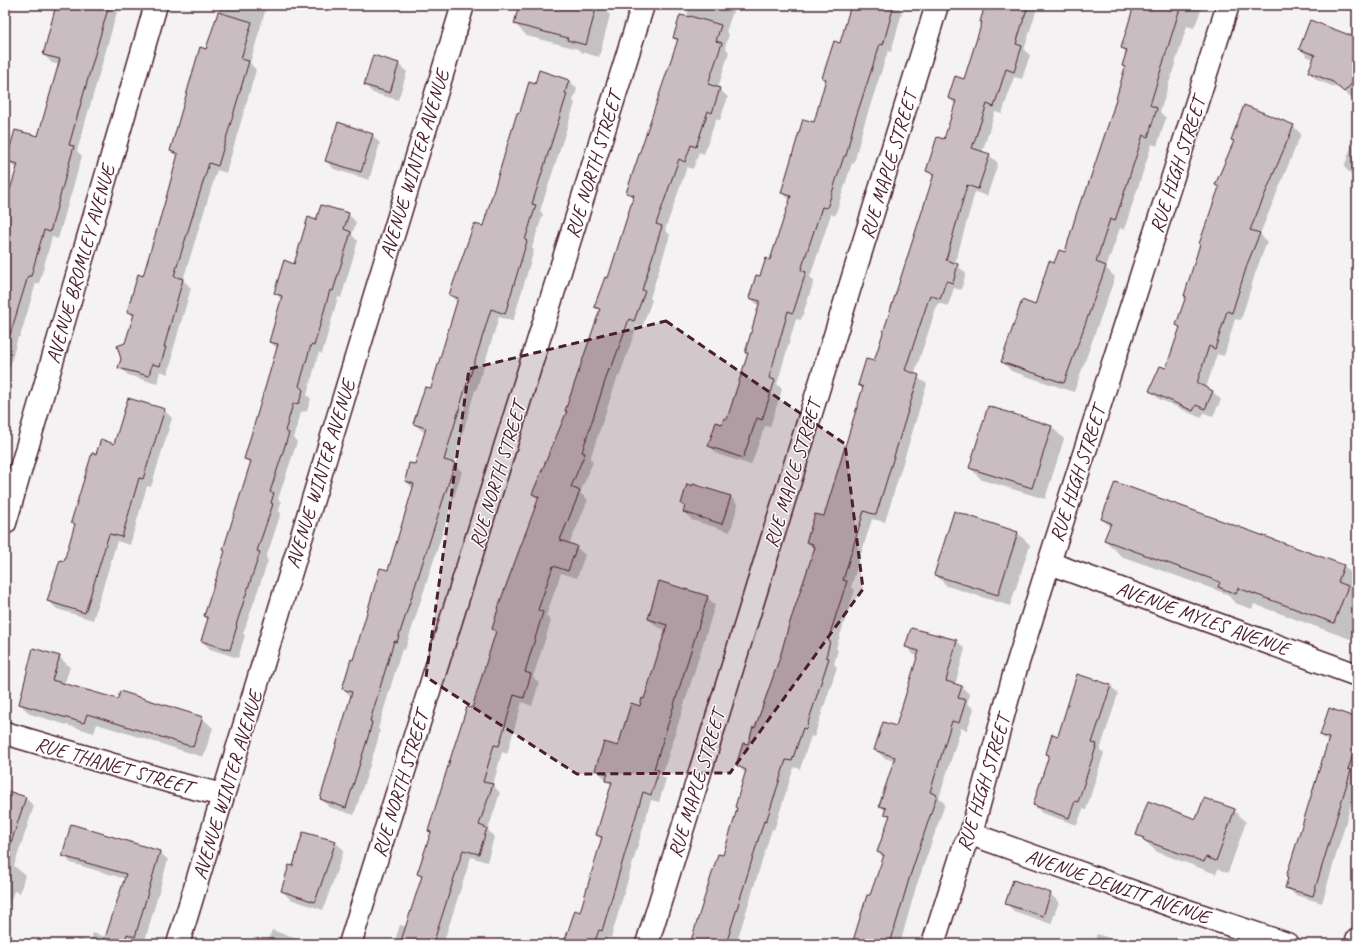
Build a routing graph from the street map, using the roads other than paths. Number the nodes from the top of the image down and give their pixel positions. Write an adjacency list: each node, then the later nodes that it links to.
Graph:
1 (156, 5): 6 (street, AVENUE BROMLEY AVENUE)
2 (462, 5): 10 (street, AVENUE WINTER AVENUE)
3 (643, 5): 14 (street, RUE NORTH STREET)
4 (937, 5): 15 (street, RUE MAPLE STREET)
5 (1228, 5): 7 (street, RUE HIGH STREET)
6 (5, 523)
7 (1049, 563): 8 (street, AVENUE MYLES AVENUE); 11 (street, RUE HIGH STREET)
8 (1357, 675)
9 (5, 733): 10 (street, RUE THANET STREET)
10 (224, 795): 13 (street, AVENUE WINTER AVENUE)
11 (972, 834): 16 (street, RUE HIGH STREET); 17 (street, AVENUE DEWITT AVENUE)
12 (1357, 940): 18 (street)
13 (178, 944)
14 (350, 944)
15 (647, 944)
16 (933, 944)
17 (1287, 944)
18 (1356, 944)

